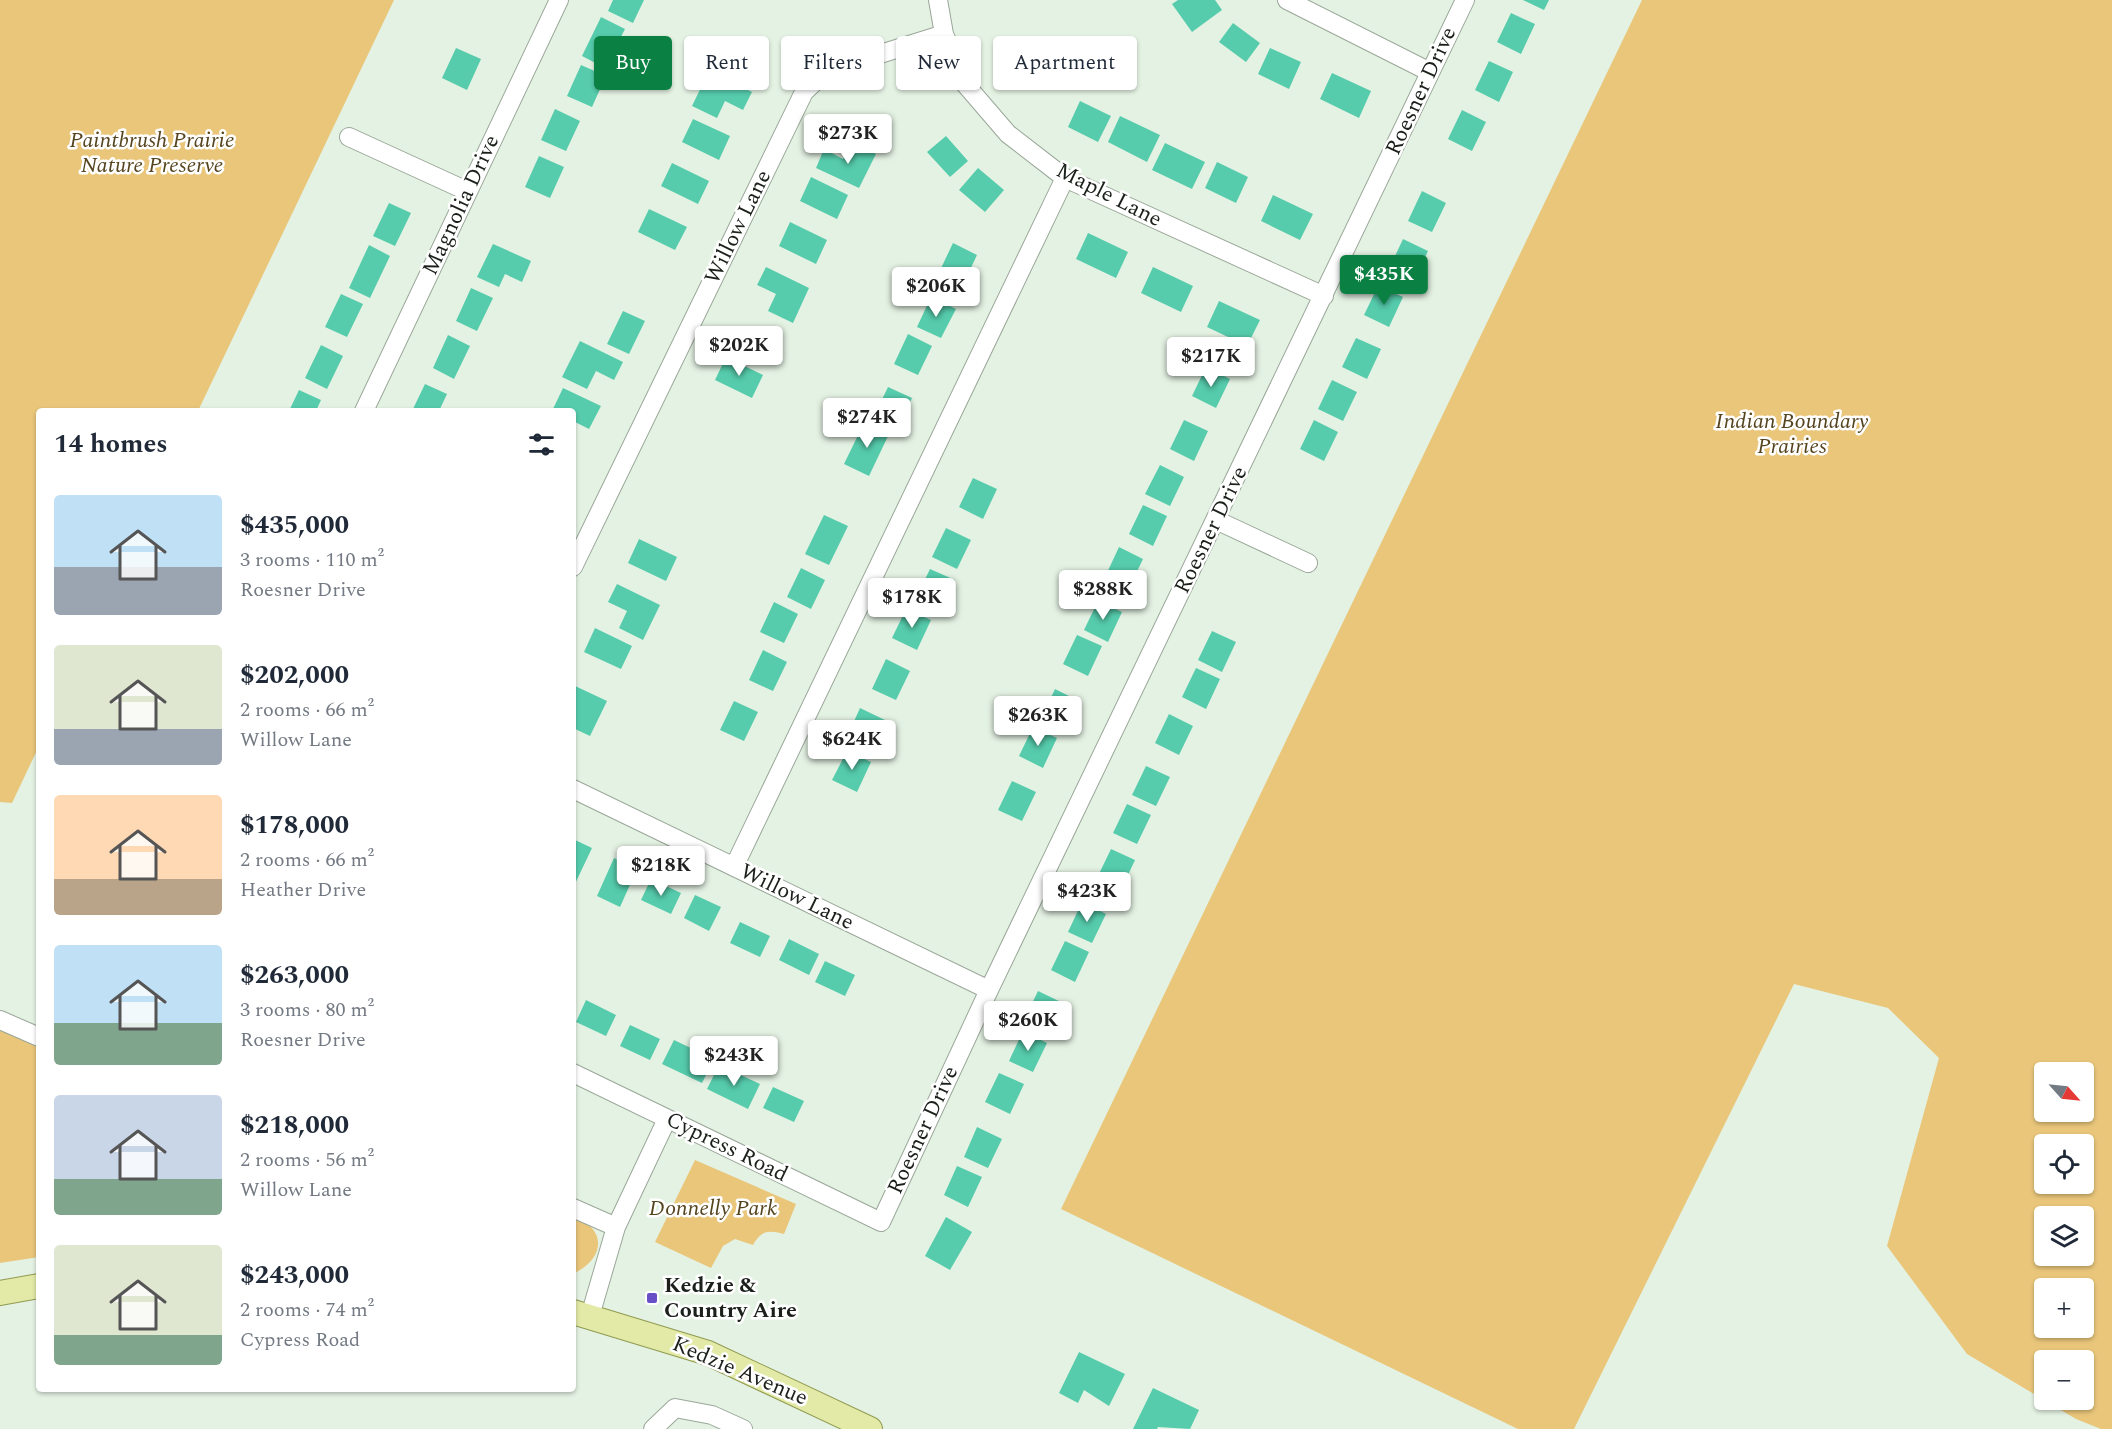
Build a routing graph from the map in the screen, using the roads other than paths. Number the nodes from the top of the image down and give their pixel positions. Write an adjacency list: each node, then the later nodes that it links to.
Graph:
1 (560, 0): 9 (street, Magnolia Drive)
2 (938, 0): 5 (street, Maple Lane)
3 (1287, 0): 6 (street)
4 (1465, 0): 6 (street, Roesner Drive)
5 (944, 34): 8 (street, Maple Lane); 13 (street, Willow Lane)
6 (1430, 72): 10 (street, Roesner Drive)
7 (349, 137): 9 (street)
8 (1065, 178): 10 (street, Maple Lane); 16 (street)
9 (467, 191): 11 (street, Magnolia Drive)
10 (1324, 296): 12 (street, Roesner Drive)
11 (365, 408)
12 (1216, 520): 14 (street); 17 (street, Roesner Drive)
13 (576, 561)
14 (1308, 563)
15 (576, 790): 16 (street, Willow Lane)
16 (734, 867): 17 (street, Willow Lane)
17 (989, 990): 23 (street, Roesner Drive)
18 (0, 1020): 19 (street)
19 (36, 1036)
20 (576, 1074): 21 (street, Cypress Road)
21 (668, 1119): 23 (street, Cypress Road); 24 (street)
22 (576, 1210): 24 (street)
23 (880, 1222)
24 (616, 1227): 27 (street)
25 (36, 1287): 26 (main road)
26 (0, 1293)
27 (582, 1314): 30 (main road, Kedzie Avenue)
28 (652, 1429): 29 (street)
29 (743, 1429)
30 (870, 1429)

